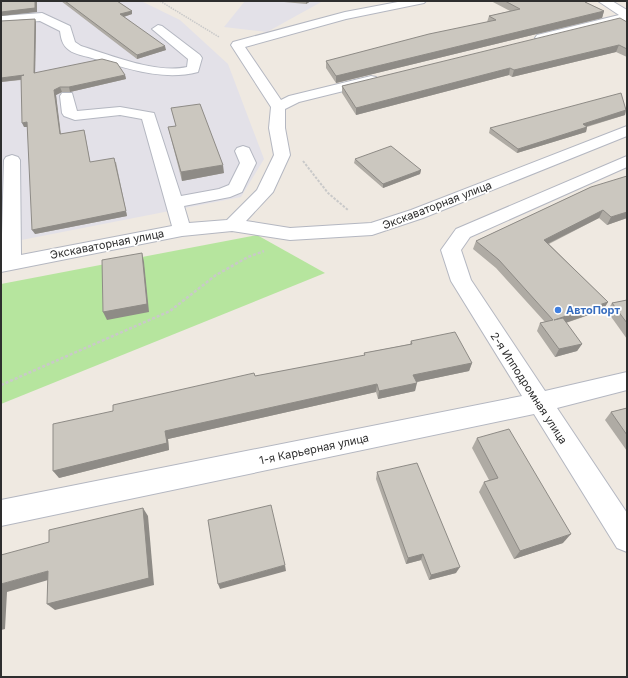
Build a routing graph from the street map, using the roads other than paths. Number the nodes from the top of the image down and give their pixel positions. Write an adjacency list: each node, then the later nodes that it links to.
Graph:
1 (420, 1): 9 (street)
2 (604, 1): 3 (street)
3 (627, 16): 6 (street)
4 (1, 20): 5 (street)
5 (158, 29)
6 (524, 42)
7 (386, 76): 9 (street)
8 (67, 96): 14 (street)
9 (278, 107): 15 (street)
10 (627, 131): 15 (street, Экскаваторная улица)
11 (243, 151): 14 (street)
12 (12, 160): 17 (street)
13 (627, 161): 19 (street, 2-я Ипподромная улица)
14 (174, 203): 16 (street)
15 (232, 225): 16 (street, Экскаваторная улица)
16 (182, 230): 17 (street, Экскаваторная улица)
17 (6, 264)
18 (627, 381): 19 (street, 1-я Карьерная улица)
19 (538, 403): 20 (street, 1-я Карьерная улица); 21 (street, 2-я Ипподромная улица)
20 (1, 513)
21 (627, 538)

